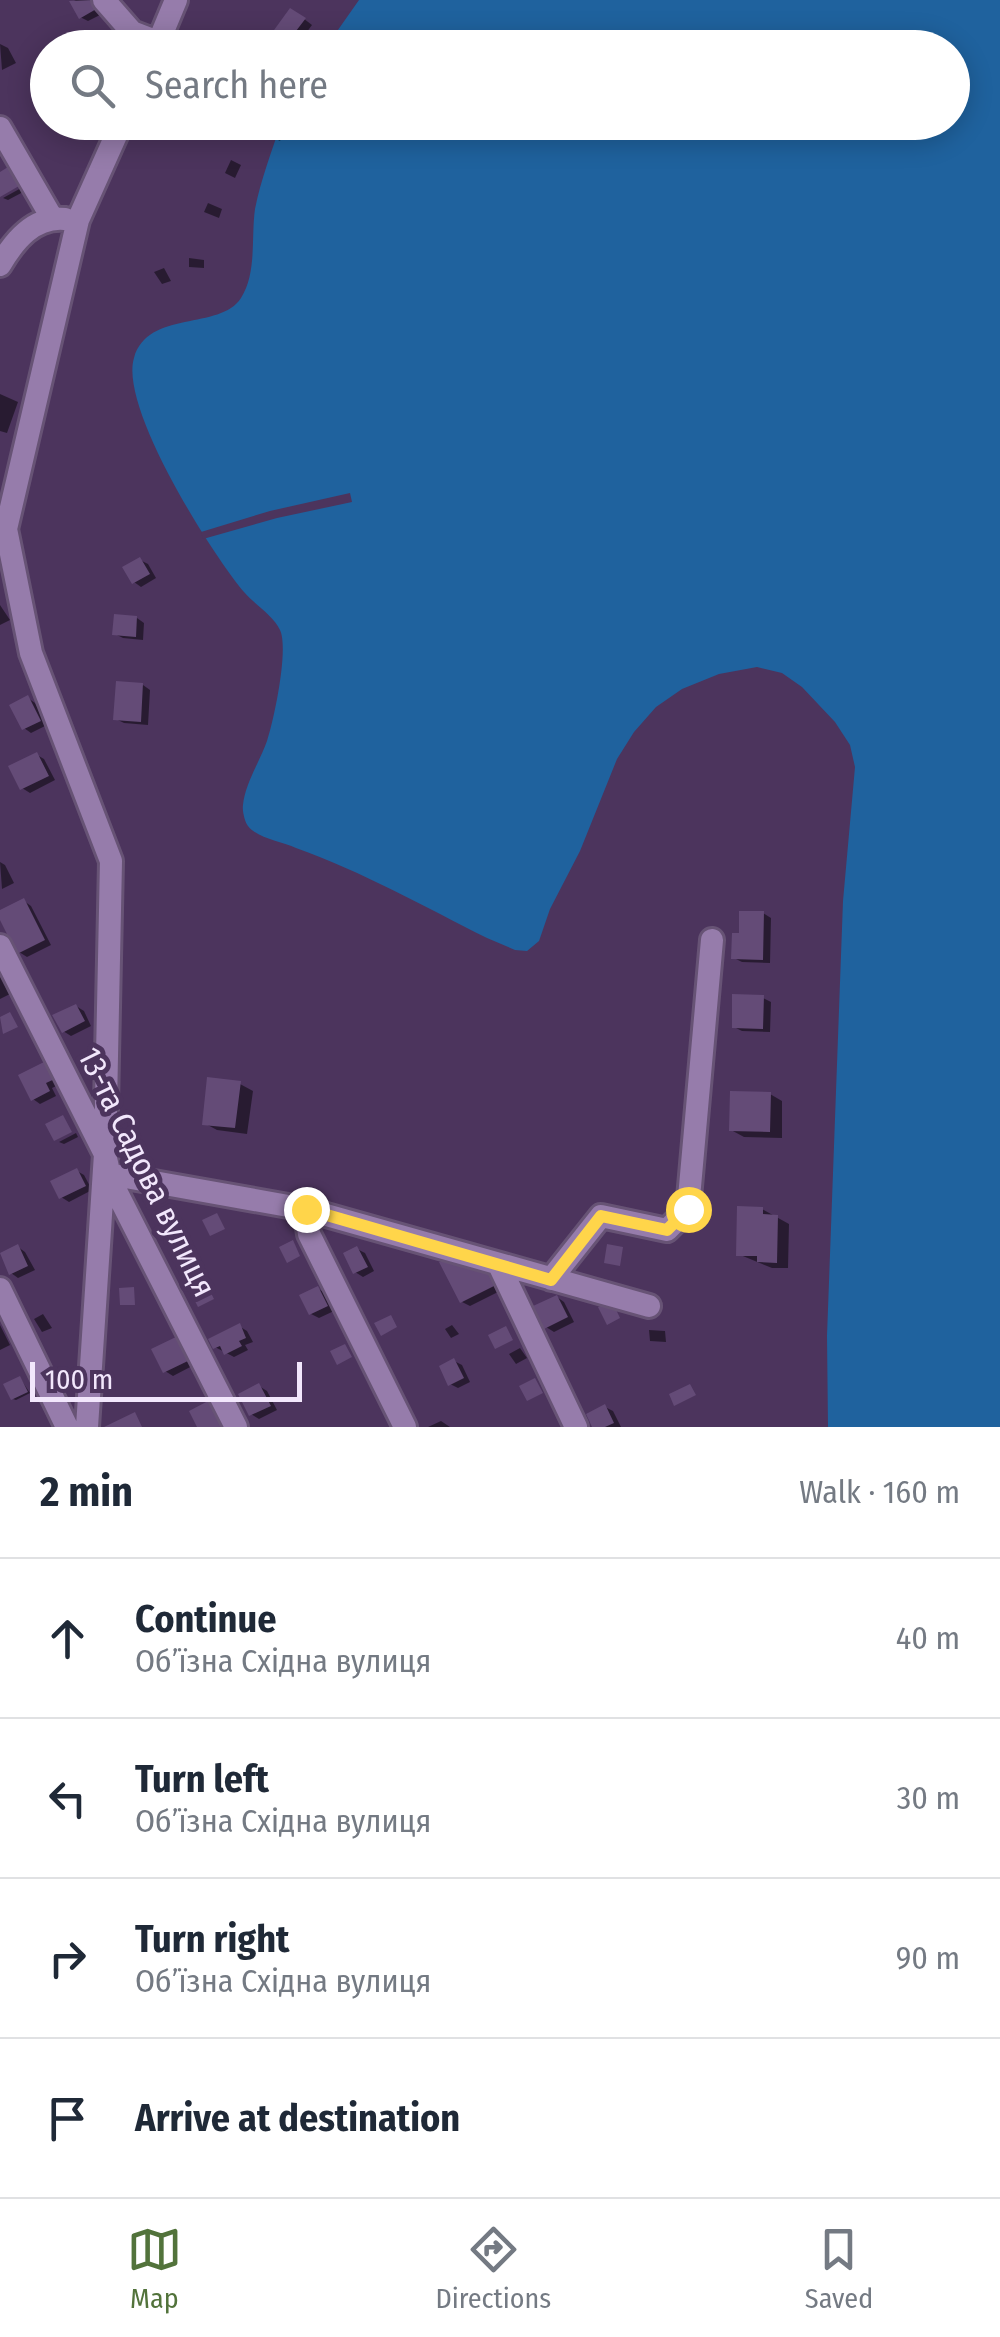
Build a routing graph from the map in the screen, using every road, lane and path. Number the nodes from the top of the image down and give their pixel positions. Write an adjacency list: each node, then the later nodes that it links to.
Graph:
1 (104, 0): 3 (street)
2 (176, 0): 4 (street)
3 (130, 30)
4 (163, 30)
5 (0, 128): 7 (street)
6 (114, 140): 8 (street)
7 (52, 218): 8 (street); 9 (street)
8 (78, 220): 12 (street)
9 (0, 266)
10 (712, 940): 16 (street)
11 (0, 946): 12 (street, 13-та Садова вулиця)
12 (105, 1154): 13 (street, 13-та Садова вулиця); 20 (street)
13 (111, 1181): 14 (street); 21 (street, 13-та Садова вулиця)
14 (306, 1209): 15 (street); 22 (street)
15 (499, 1264): 16 (street); 23 (street)
16 (551, 1280): 18 (street)
17 (0, 1289): 19 (street)
18 (648, 1306)
19 (67, 1427)
20 (87, 1427)
21 (236, 1427)
22 (405, 1427)
23 (576, 1427)

